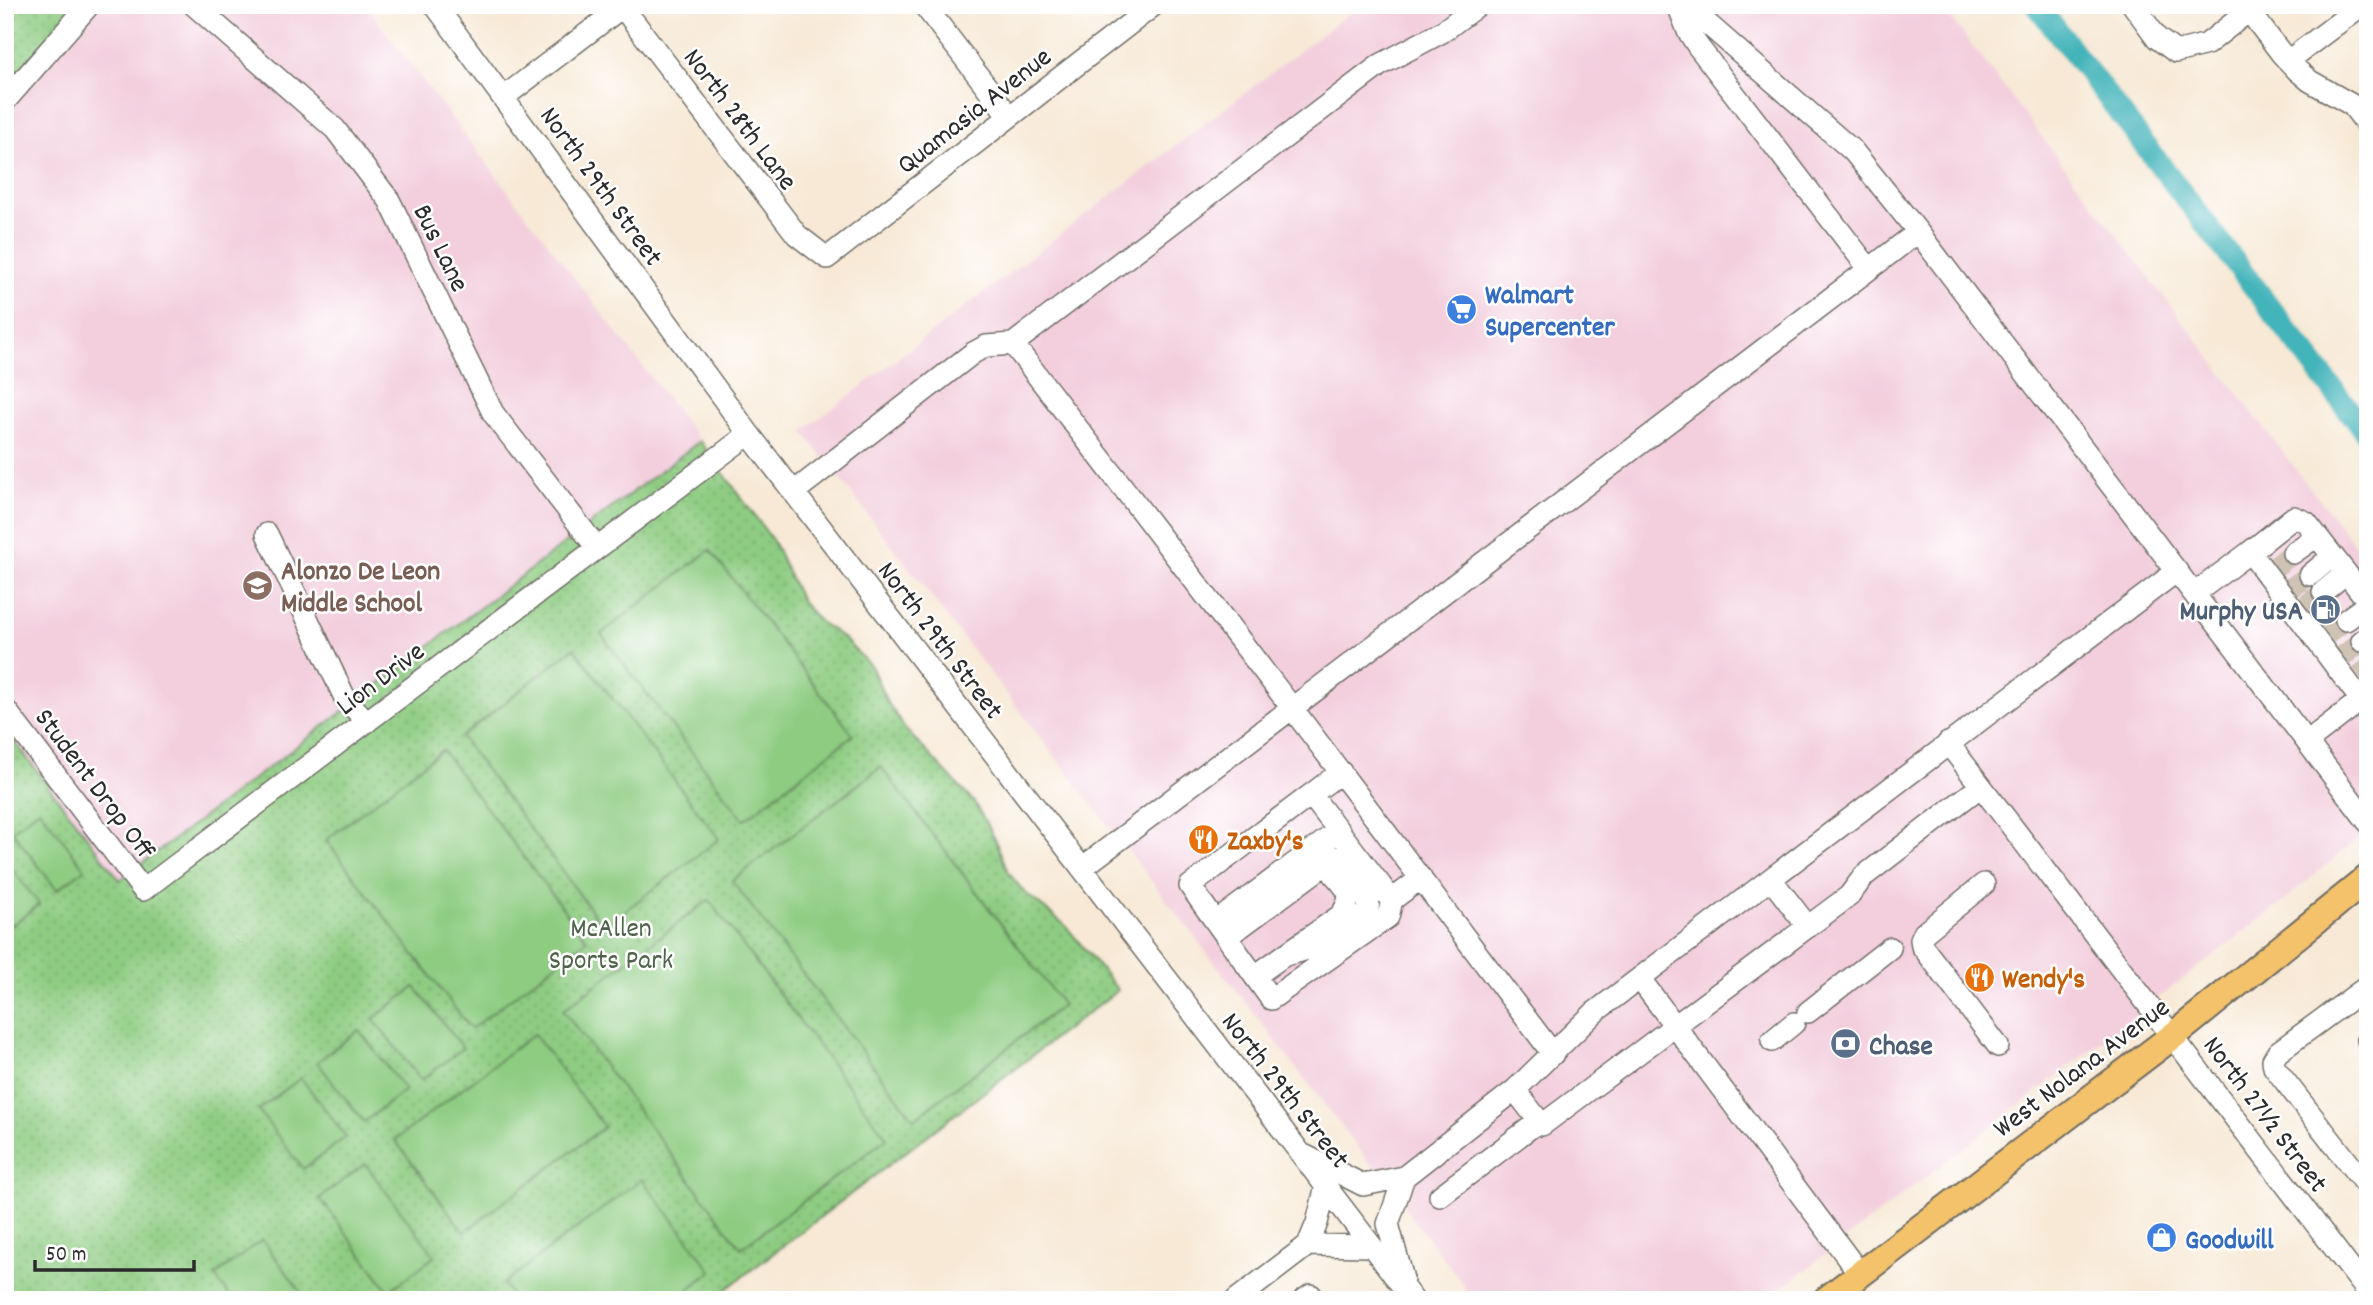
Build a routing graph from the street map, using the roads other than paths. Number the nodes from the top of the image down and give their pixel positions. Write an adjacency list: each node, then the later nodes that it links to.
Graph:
1 (89, 5): 15 (street)
2 (194, 5): 26 (street, Bus Lane)
3 (435, 5): 14 (street, North 29th Street)
4 (924, 5): 16 (street)
5 (1154, 5): 16 (street, Quamasia Avenue)
6 (1478, 5): 21 (street)
7 (1678, 5): 20 (street)
8 (1686, 5): 18 (street)
9 (2133, 5): 12 (street)
10 (2362, 5): 13 (street)
11 (621, 6): 14 (street); 19 (street, North 28th Lane)
12 (2253, 8): 13 (street)
13 (2288, 61): 17 (street)
14 (504, 97): 22 (street, North 29th Street)
15 (5, 101)
16 (1009, 116): 19 (street, Quamasia Avenue)
17 (2368, 126)
18 (1918, 232): 20 (street); 30 (street)
19 (827, 258)
20 (1870, 269): 36 (street)
21 (1013, 344): 23 (street); 36 (street)
22 (749, 434): 23 (street, North 29th Street); 26 (street, Lion Drive)
23 (794, 492): 46 (street, North 29th Street)
24 (267, 534): 38 (street)
25 (2317, 536): 27 (street); 28 (street); 29 (street)
26 (597, 548): 38 (street, Lion Drive)
27 (2250, 552): 32 (street); 35 (street)
28 (2293, 553)
29 (2339, 565): 31 (street); 33 (street)
30 (2177, 571): 32 (street); 40 (street)
31 (2316, 583)
32 (2195, 593): 39 (street)
33 (2368, 603): 34 (street)
34 (2346, 620)
35 (2359, 691): 39 (street)
36 (1292, 708): 41 (street); 46 (street)
37 (5, 709): 51 (street, Student Drop Off)
38 (367, 722): 51 (street, Lion Drive)
39 (2307, 742): 44 (street)
40 (1948, 743): 42 (street, North 27½ Street); 49 (street)
41 (1341, 772): 43 (street); 47 (street)
42 (1982, 786): 53 (street); 60 (street, North 27½ Street)
43 (1311, 795): 45 (street); 54 (street)
44 (2368, 822)
45 (1338, 831): 52 (street); 54 (street)
46 (1082, 868): 66 (street, North 29th Street)
47 (1422, 878): 52 (street); 63 (street)
48 (2368, 878): 60 (main road, West Nolana Avenue)
49 (1771, 879): 53 (street); 57 (street)
50 (1984, 884): 62 (street)
51 (143, 890)
52 (1392, 900): 56 (street)
53 (1808, 927): 59 (street)
54 (1221, 930): 56 (street); 56 (street)
55 (1890, 948): 61 (street)
56 (1255, 976)
57 (1640, 979): 59 (street); 63 (street)
58 (2368, 986): 69 (street)
59 (1675, 1027): 65 (street); 73 (street)
60 (2173, 1036): 73 (main road, West Nolana Avenue); 74 (street, North 27½ Street)
61 (1772, 1041)
62 (1997, 1045)
63 (1553, 1054): 64 (street)
64 (1515, 1090): 65 (street); 67 (street)
65 (1539, 1121): 70 (street)
66 (1301, 1153): 67 (street); 68 (street, North 29th Street)
67 (1404, 1177): 75 (street)
68 (1326, 1186): 71 (street); 72 (street, North 29th Street)
69 (2368, 1188)
70 (1440, 1196)
71 (1308, 1245): 72 (street); 76 (street)
72 (1372, 1246): 75 (street, North 29th Street)
73 (1860, 1274): 77 (main road, West Nolana Avenue)
74 (2368, 1292): 78 (street)
75 (1410, 1296)
76 (1237, 1300)
77 (1826, 1300)
78 (2358, 1300)

